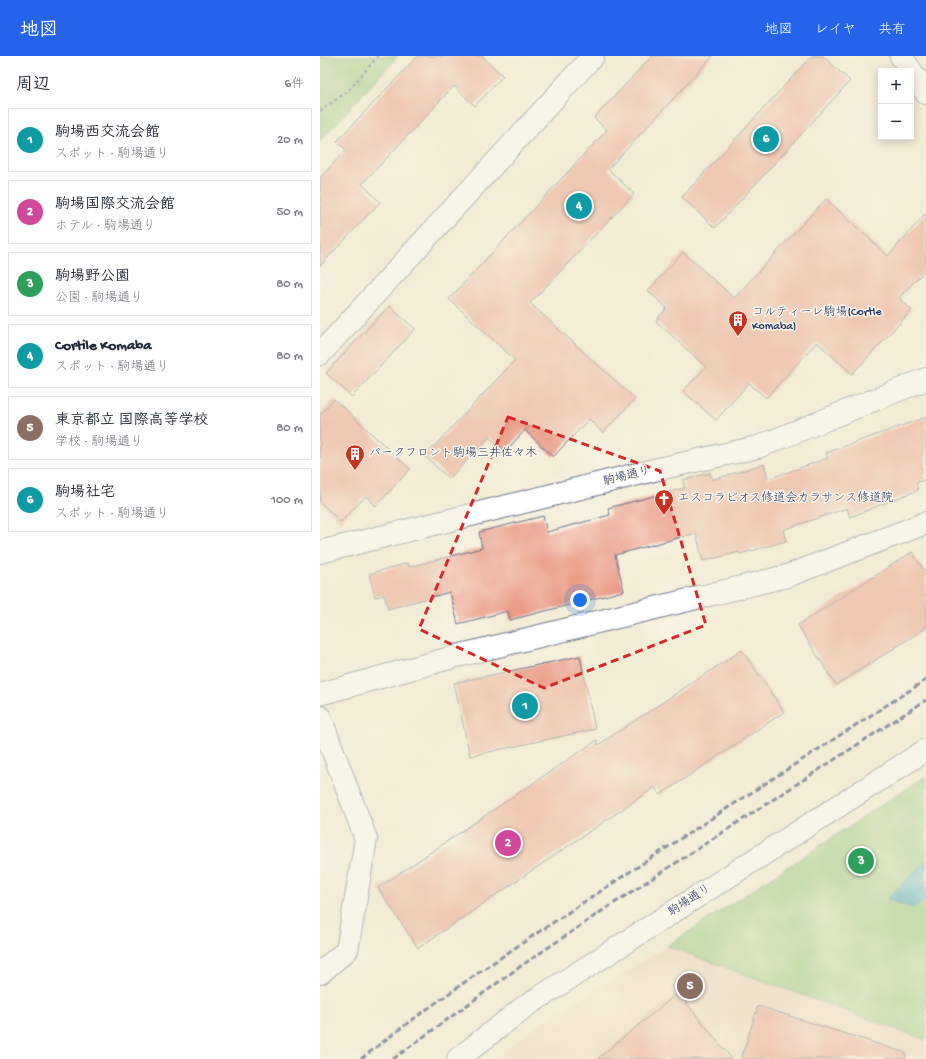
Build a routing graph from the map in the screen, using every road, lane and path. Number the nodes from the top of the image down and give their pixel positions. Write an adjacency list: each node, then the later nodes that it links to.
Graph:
1 (378, 56): 5 (path)
2 (593, 56): 6 (street)
3 (901, 56): 4 (street)
4 (926, 93)
5 (320, 111)
6 (320, 354)
7 (926, 379): 9 (street, 駒場通り)
8 (926, 522): 10 (street)
9 (320, 552)
10 (320, 694)
11 (320, 716): 13 (street)
12 (926, 750): 14 (street, 駒場通り)
13 (320, 973)
14 (458, 1059)

